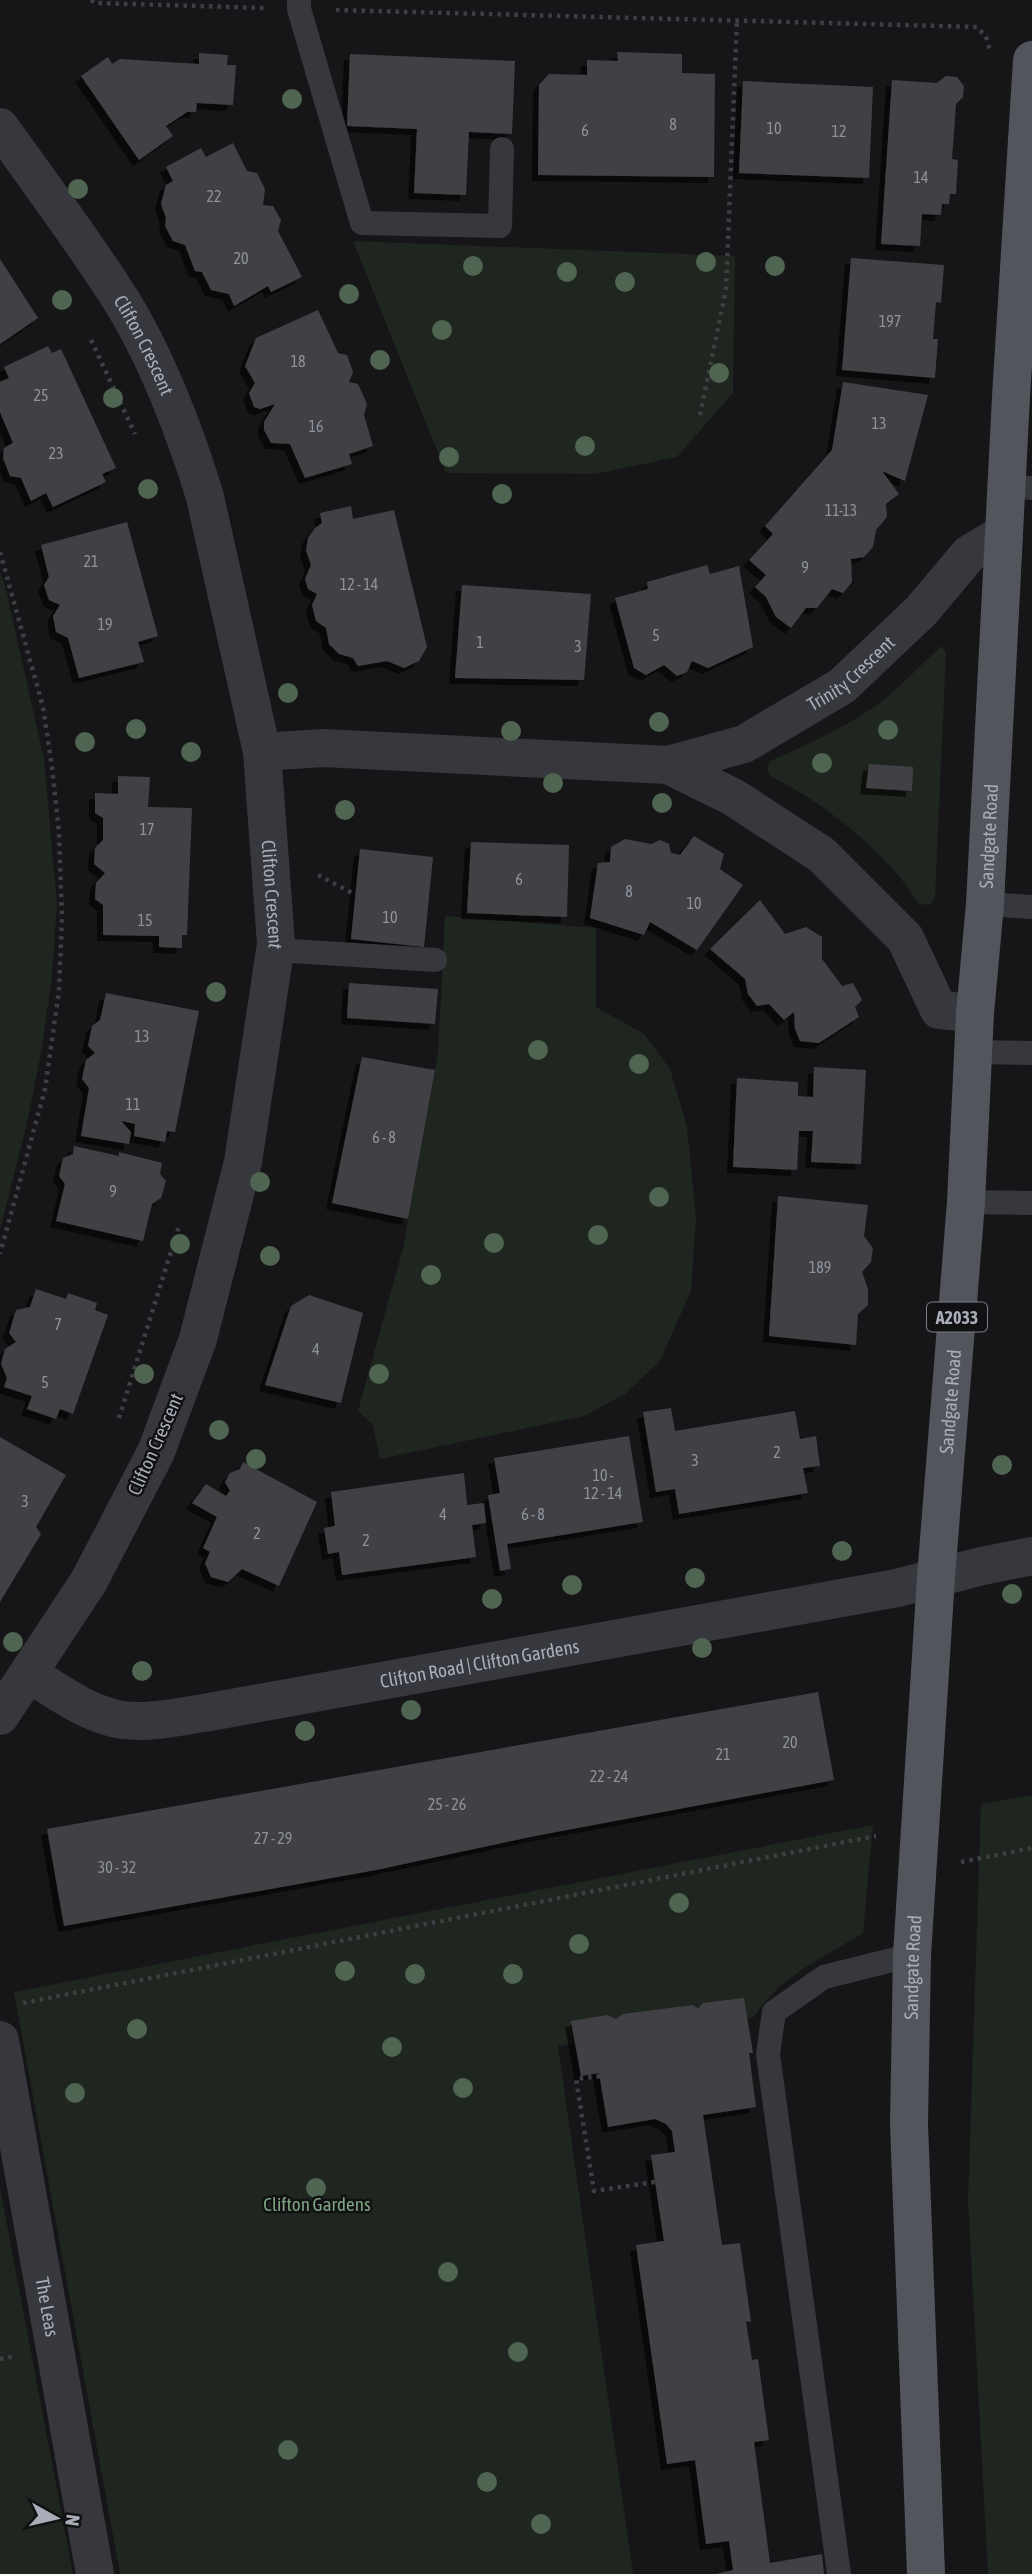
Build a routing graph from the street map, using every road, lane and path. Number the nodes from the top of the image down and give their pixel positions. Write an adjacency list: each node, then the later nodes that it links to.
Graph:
1 (91, 0): 2 (path)
2 (299, 5): 3 (path); 7 (lane)
3 (737, 19): 4 (path); 10 (path)
4 (991, 57)
5 (1032, 60): 9 (main road, Sandgate Road / A2033)
6 (0, 127): 15 (street, Clifton Crescent)
7 (502, 149)
8 (88, 332): 11 (path)
9 (1021, 398): 12 (main road, Sandgate Road / A2033)
10 (700, 415)
11 (138, 443)
12 (1019, 487): 13 (main road, Sandgate Road / A2033)
13 (1004, 533): 16 (street, Trinity Crescent); 19 (main road, Sandgate Road / A2033)
14 (0, 552): 29 (path)
15 (262, 752): 16 (street, Trinity Crescent); 21 (street, Clifton Crescent)
16 (668, 765): 23 (street, Trinity Crescent)
17 (318, 875): 18 (path)
18 (356, 895)
19 (985, 904): 20 (lane); 23 (main road, Sandgate Road / A2033)
20 (1032, 907)
21 (275, 950): 22 (lane); 33 (street, Clifton Crescent)
22 (435, 961)
23 (975, 1013): 24 (main road, Sandgate Road / A2033)
24 (974, 1052): 25 (lane); 26 (main road, Sandgate Road / A2033)
25 (1032, 1053)
26 (966, 1202): 27 (lane); 32 (main road, Sandgate Road / A2033)
27 (1032, 1203)
28 (180, 1222): 30 (path)
29 (0, 1254)
30 (119, 1419)
31 (1032, 1556): 32 (street, Clifton Road | Clifton Gardens)
32 (936, 1577): 33 (street, Clifton Road | Clifton Gardens); 38 (main road, Sandgate Road / A2033)
33 (30, 1674): 34 (street)
34 (0, 1716)
35 (880, 1835): 39 (path)
36 (1032, 1848): 37 (path)
37 (961, 1862)
38 (912, 1955): 44 (lane); 45 (main road, Sandgate Road / A2033)
39 (15, 2004)
40 (0, 2040): 43 (street, The Leas)
41 (600, 2076): 42 (path)
42 (655, 2182)
43 (95, 2574)
44 (839, 2574)
45 (926, 2574)

